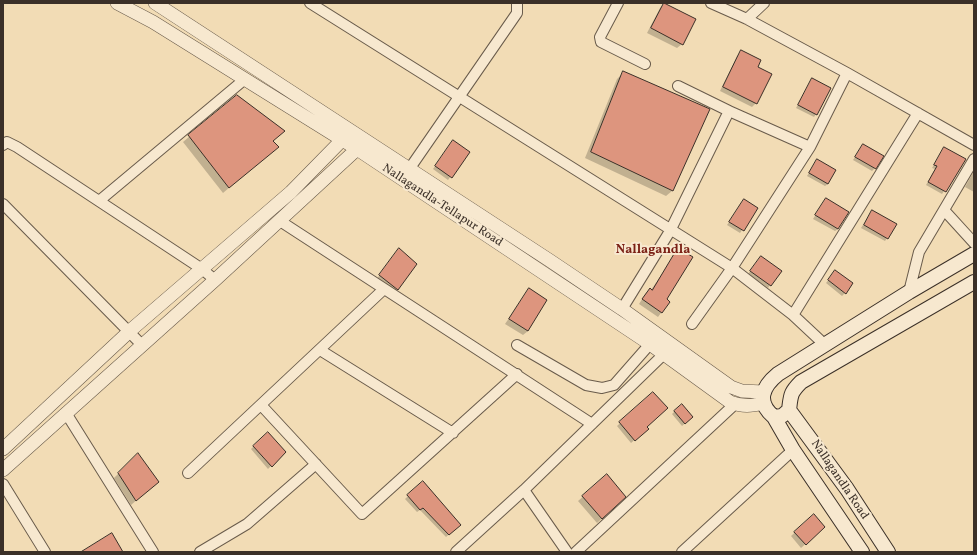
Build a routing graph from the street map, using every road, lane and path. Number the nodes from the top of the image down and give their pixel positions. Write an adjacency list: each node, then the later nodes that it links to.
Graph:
1 (117, 3): 11 (street, Nallagandla-Tellapur Road)
2 (310, 3): 13 (street)
3 (517, 3): 13 (street)
4 (618, 3): 9 (street)
5 (712, 3): 8 (street)
6 (764, 3): 8 (street)
7 (161, 4): 22 (street, Nallagandla-Tellapur Road)
8 (747, 19): 10 (street)
9 (645, 64)
10 (847, 73): 15 (street); 19 (street)
11 (245, 79): 16 (street, Nallagandla-Tellapur Road); 23 (street)
12 (678, 86): 14 (street)
13 (460, 98): 22 (street); 27 (street)
14 (729, 111): 19 (street); 27 (street)
15 (918, 113): 17 (street); 39 (street)
16 (342, 140): 20 (street, Nallagandla-Tellapur Road); 32 (street)
17 (972, 140)
18 (4, 142): 23 (street)
19 (810, 146): 31 (street)
20 (356, 149): 26 (street); 33 (street, Nallagandla-Tellapur Road)
21 (974, 158): 25 (street)
22 (410, 168): 30 (street, Nallagandla-Tellapur Road)
23 (99, 201): 32 (street)
24 (3, 204): 41 (street)
25 (944, 210): 28 (street); 37 (street)
26 (280, 222): 34 (street); 36 (street)
27 (670, 231): 31 (street); 38 (street)
28 (974, 242)
29 (974, 254): 37 (main road)
30 (549, 260): 33 (street); 38 (street, Nallagandla-Tellapur Road)
31 (732, 268): 39 (street); 40 (street)
32 (202, 269): 34 (street); 41 (street)
33 (542, 272): 43 (street, Nallagandla-Tellapur Road)
34 (215, 280): 42 (street)
35 (974, 282): 52 (main road)
36 (384, 289): 46 (street); 48 (street)
37 (909, 292): 44 (main road)
38 (622, 309): 49 (street, Nallagandla-Tellapur Road)
39 (793, 315): 44 (street)
40 (692, 324)
41 (130, 333): 42 (street); 57 (street)
42 (142, 344): 53 (street)
43 (650, 344): 45 (street); 47 (street, Nallagandla-Tellapur Road)
44 (824, 344): 49 (main road)
45 (517, 345)
46 (320, 350): 51 (street); 56 (street)
47 (664, 354): 50 (street, Nallagandla-Tellapur Road); 55 (street)
48 (517, 374): 55 (street); 56 (street)
49 (764, 398): 50 (street); 54 (main road, Nallagandla Road)
50 (735, 404): 69 (street)
51 (261, 405): 59 (street); 61 (street)
52 (789, 410): 54 (main road); 72 (main road, Nallagandla Road)
53 (66, 413): 60 (street); 66 (street)
54 (774, 417): 58 (main road, Nallagandla Road)
55 (592, 424): 63 (street)
56 (453, 433): 59 (street)
57 (3, 449)
58 (793, 450): 70 (street); 71 (main road, Nallagandla Road)
59 (316, 464): 67 (street)
60 (3, 470)
61 (188, 473)
62 (3, 484): 65 (street)
63 (524, 490): 64 (street); 68 (street)
64 (459, 551)
65 (45, 552)
66 (152, 552)
67 (200, 552)
68 (567, 552)
69 (576, 552)
70 (682, 552)
71 (862, 552)
72 (888, 552)

